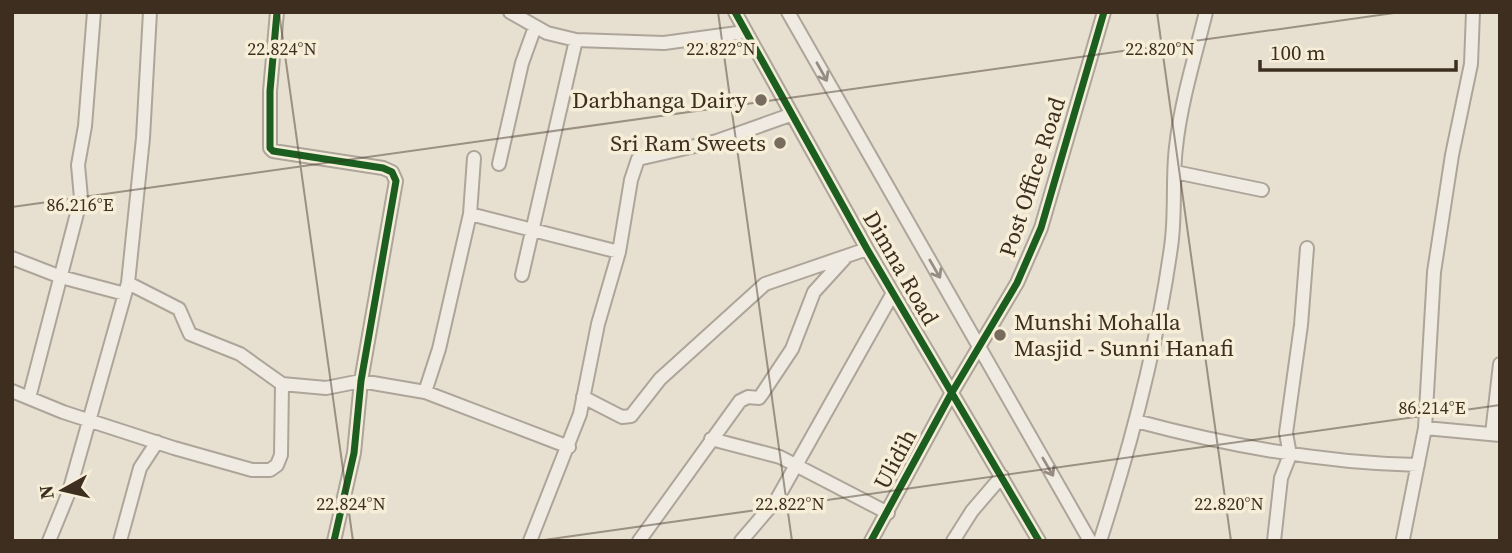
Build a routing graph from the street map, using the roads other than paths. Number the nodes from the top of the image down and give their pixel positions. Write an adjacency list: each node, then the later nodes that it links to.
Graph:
1 (94, 12): 26 (street)
2 (150, 12): 27 (street)
3 (277, 12): 31 (street)
4 (510, 12): 10 (street)
5 (734, 12): 11 (street, Dimna Road)
6 (788, 12): 29 (street, one-way to 29)
7 (1104, 12): 29 (street, Post Office Road)
8 (1206, 12): 16 (street)
9 (1473, 12): 40 (street)
10 (535, 27): 12 (street); 15 (street)
11 (746, 32): 12 (street); 13 (street, Dimna Road)
12 (576, 40): 19 (street)
13 (790, 115): 20 (street, Dimna Road); 22 (street)
14 (474, 158): 18 (street)
15 (499, 164)
16 (1175, 172): 17 (street); 39 (street)
17 (1262, 190)
18 (470, 214): 19 (street); 34 (street)
19 (533, 232): 22 (street); 25 (street)
20 (867, 248): 24 (street); 28 (street, Dimna Road)
21 (1307, 248): 45 (street)
22 (619, 252): 36 (street)
23 (12, 258): 26 (street)
24 (845, 258): 36 (street); 42 (street)
25 (522, 275)
26 (61, 277): 27 (street); 37 (street)
27 (127, 289): 32 (street); 38 (street)
28 (894, 293): 35 (street, Dimna Road); 46 (street)
29 (979, 347): 35 (street, Post Office Road); 60 (street, one-way to 60)
30 (1500, 364): 41 (street)
31 (361, 381): 32 (street); 34 (street); 53 (street)
32 (282, 384): 43 (street)
33 (12, 391): 37 (street)
34 (425, 392): 44 (street)
35 (951, 394): 48 (street, Dimna Road); 49 (street, Ulidih)
36 (583, 397): 44 (street)
37 (29, 398): 38 (street)
38 (89, 419): 43 (street); 51 (street)
39 (1136, 421): 45 (street); 61 (street)
40 (1425, 428): 41 (street); 47 (street)
41 (1496, 434)
42 (712, 439): 46 (street); 55 (street)
43 (157, 442): 52 (street)
44 (569, 447): 54 (street)
45 (1290, 455): 47 (street); 62 (street)
46 (794, 465): 49 (street); 56 (street)
47 (1418, 465): 50 (street)
48 (1002, 476): 58 (street); 59 (street, Dimna Road)
49 (887, 513): 57 (street, Ulidih)
50 (1403, 539)
51 (49, 541)
52 (120, 541)
53 (334, 541)
54 (530, 541)
55 (639, 541)
56 (741, 541)
57 (871, 541)
58 (953, 541)
59 (1039, 541)
60 (1090, 541)
61 (1100, 541)
62 (1274, 541)

